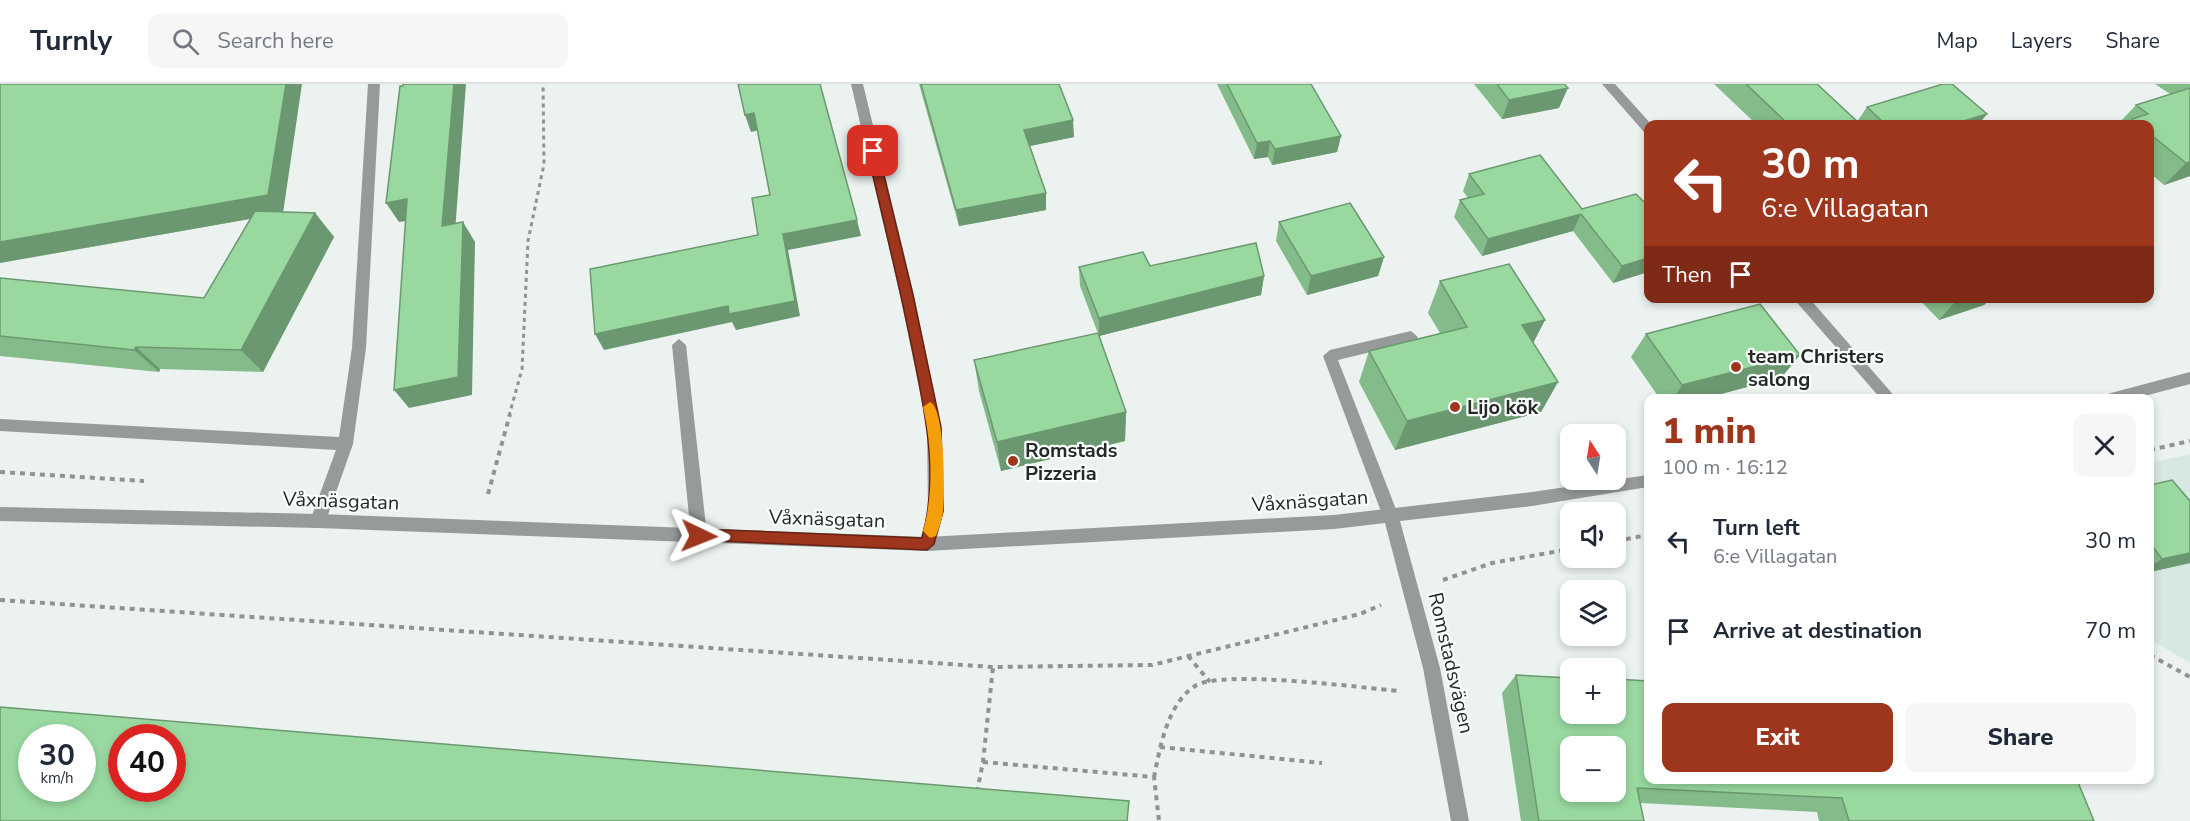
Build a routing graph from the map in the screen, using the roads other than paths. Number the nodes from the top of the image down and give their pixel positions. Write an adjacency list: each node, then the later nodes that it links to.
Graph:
1 (374, 84): 12 (street)
2 (857, 84): 18 (street)
3 (1608, 84): 4 (street)
4 (1644, 124)
5 (1804, 303): 9 (street)
6 (1411, 337): 15 (street, Romstadsvägen)
7 (679, 345): 17 (street)
8 (2190, 378): 10 (street)
9 (1886, 394)
10 (2130, 394)
11 (0, 425): 12 (street)
12 (346, 444): 16 (street)
13 (1644, 482): 15 (street, Våxnäsgatan)
14 (0, 514): 16 (street, Våxnäsgatan)
15 (1391, 517): 18 (street, Våxnäsgatan); 19 (street, Romstadsvägen)
16 (318, 521): 17 (street, Våxnäsgatan)
17 (699, 536): 18 (street, Våxnäsgatan)
18 (927, 544)
19 (1460, 821)

